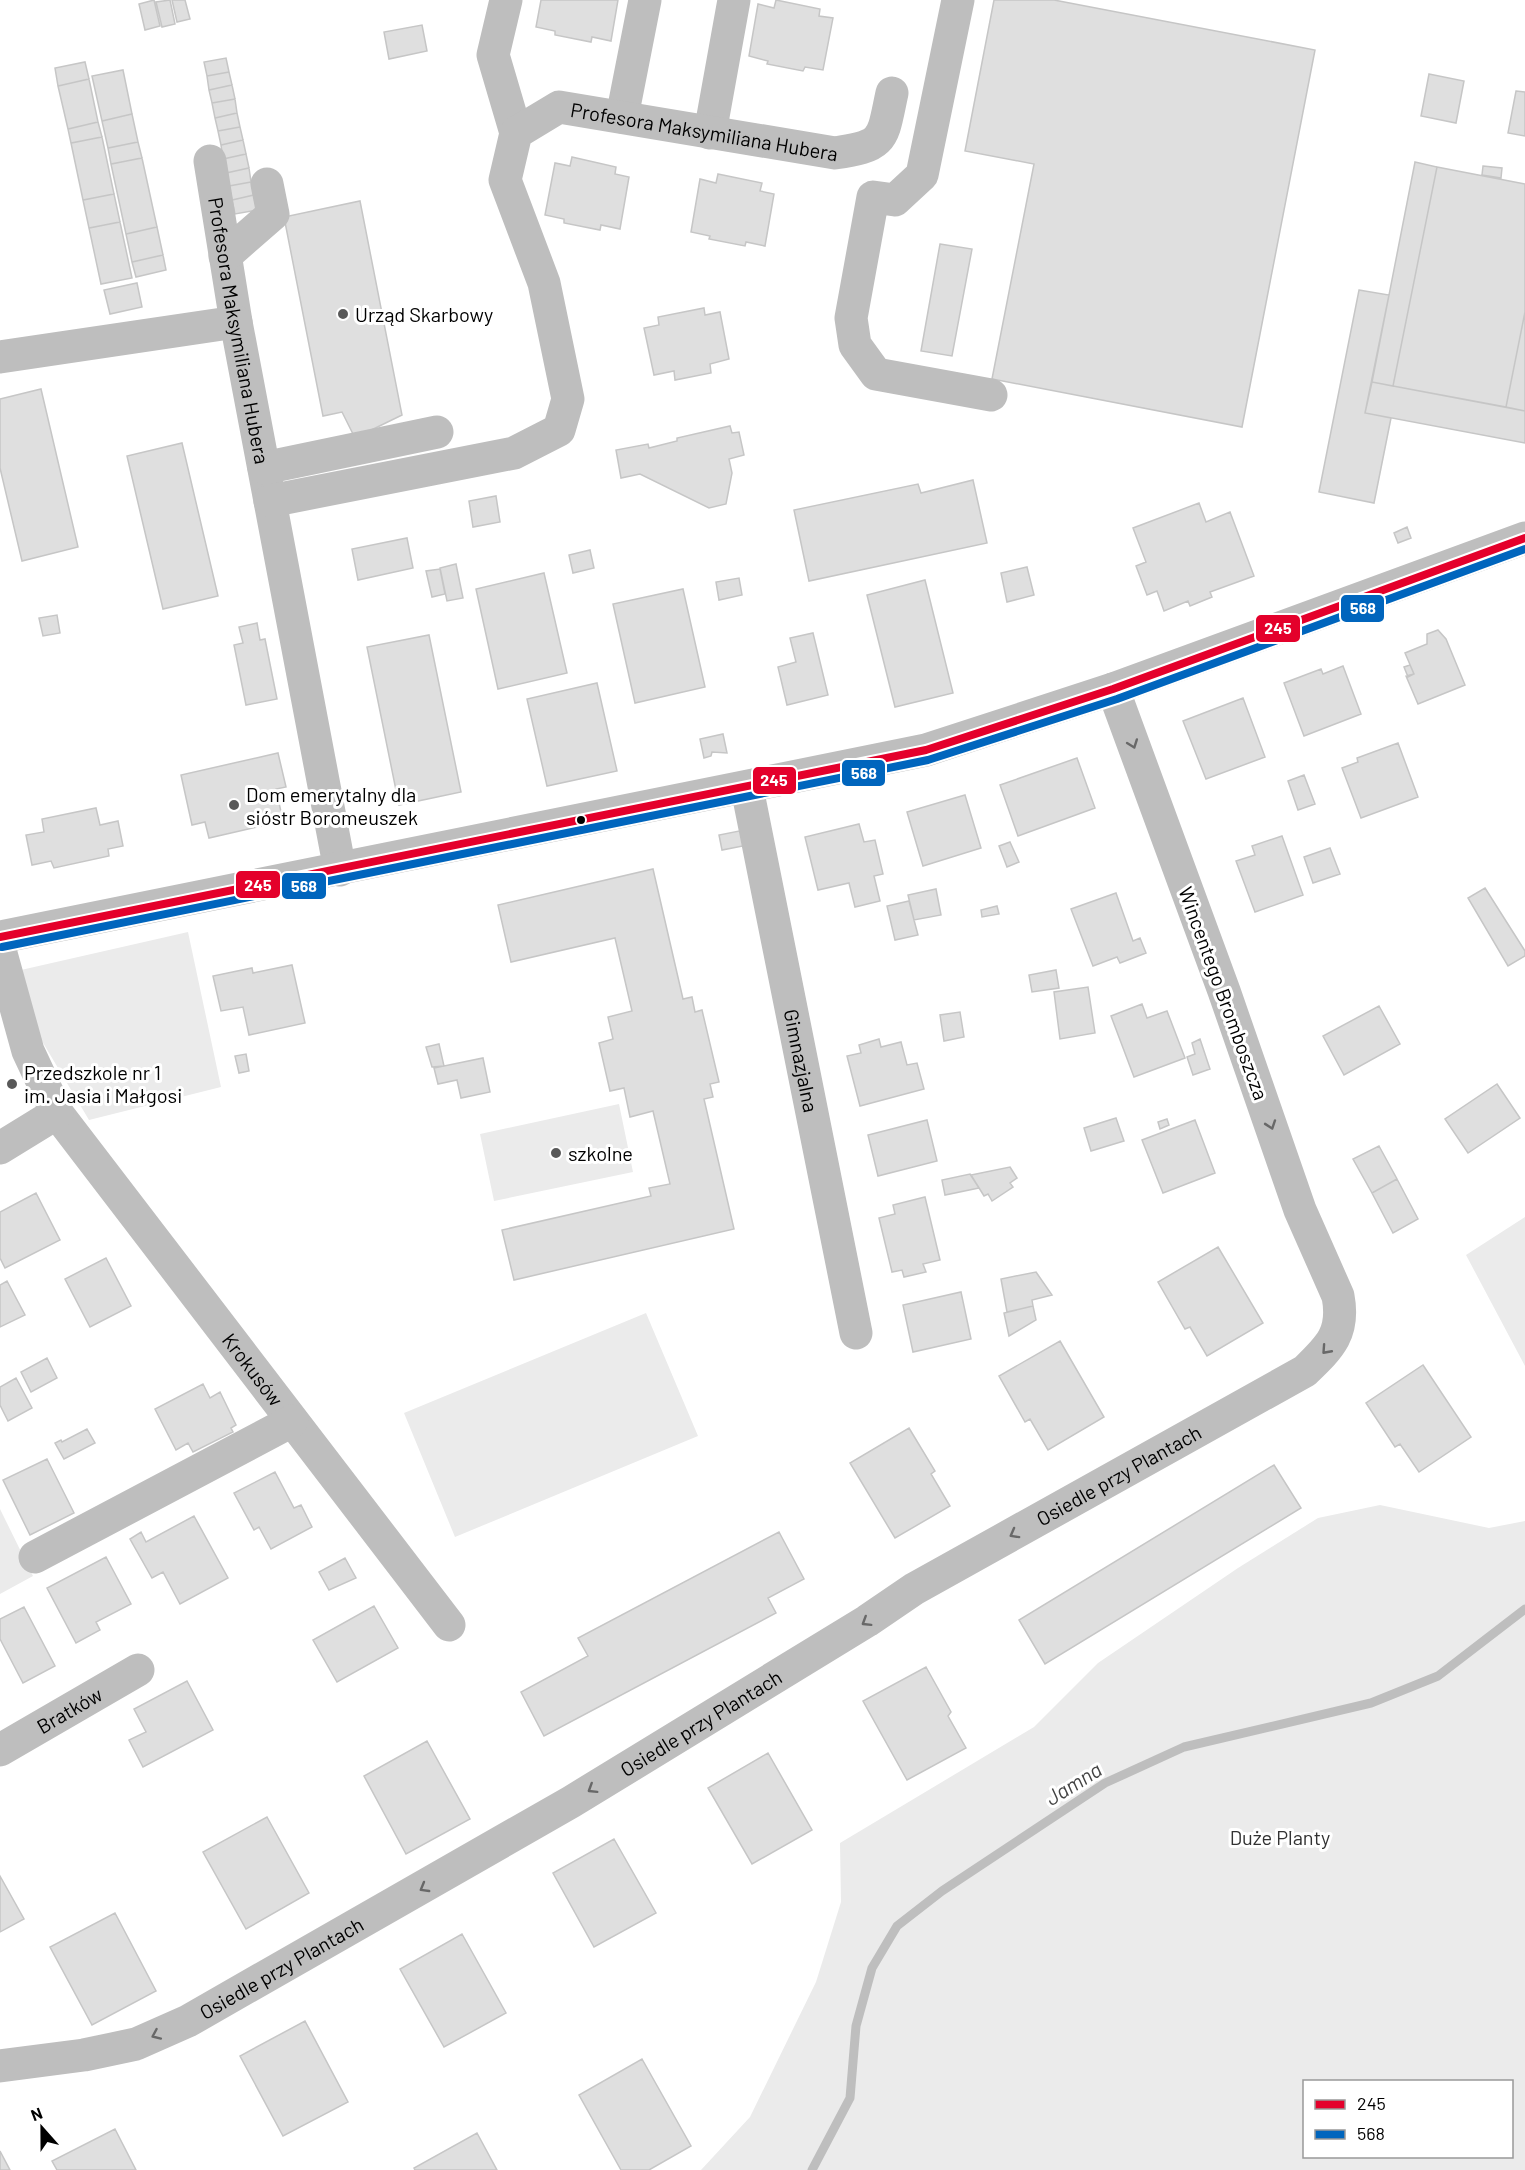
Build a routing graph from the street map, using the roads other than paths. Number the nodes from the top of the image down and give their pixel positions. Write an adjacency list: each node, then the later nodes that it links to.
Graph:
1 (506, 0): 8 (street)
2 (645, 0): 6 (street)
3 (734, 0): 7 (street)
4 (958, 0): 14 (street)
5 (892, 93): 7 (street, Profesora Maksymiliana Hubera)
6 (622, 117): 7 (street, Profesora Maksymiliana Hubera); 8 (street, Profesora Maksymiliana Hubera)
7 (710, 132)
8 (516, 133): 17 (street)
9 (210, 161): 11 (street, Profesora Maksymiliana Hubera)
10 (267, 184): 11 (street)
11 (225, 256): 12 (street, Profesora Maksymiliana Hubera)
12 (236, 322): 13 (street); 16 (street, Profesora Maksymiliana Hubera)
13 (0, 357)
14 (991, 395)
15 (437, 432): 16 (street)
16 (264, 468): 17 (street, Profesora Maksymiliana Hubera)
17 (270, 501): 21 (street, Profesora Maksymiliana Hubera)
18 (1525, 538): 19 (street)
19 (1113, 689): 20 (street); 26 (street, Wincentego Bromboszcza, one-way to 26)
20 (747, 788): 21 (street); 27 (street, Gimnazjalna)
21 (340, 870): 22 (street)
22 (0, 937)
23 (0, 950): 24 (street, Krokusów)
24 (57, 1113): 25 (street); 28 (street, Krokusów)
25 (0, 1148)
26 (1338, 1296): 33 (street, Osiedle przy Plantach, one-way to 33)
27 (856, 1333)
28 (292, 1421): 29 (street); 30 (street, Krokusów)
29 (36, 1557)
30 (449, 1625)
31 (138, 1670): 32 (street, Bratków)
32 (0, 1750)
33 (0, 2066)

